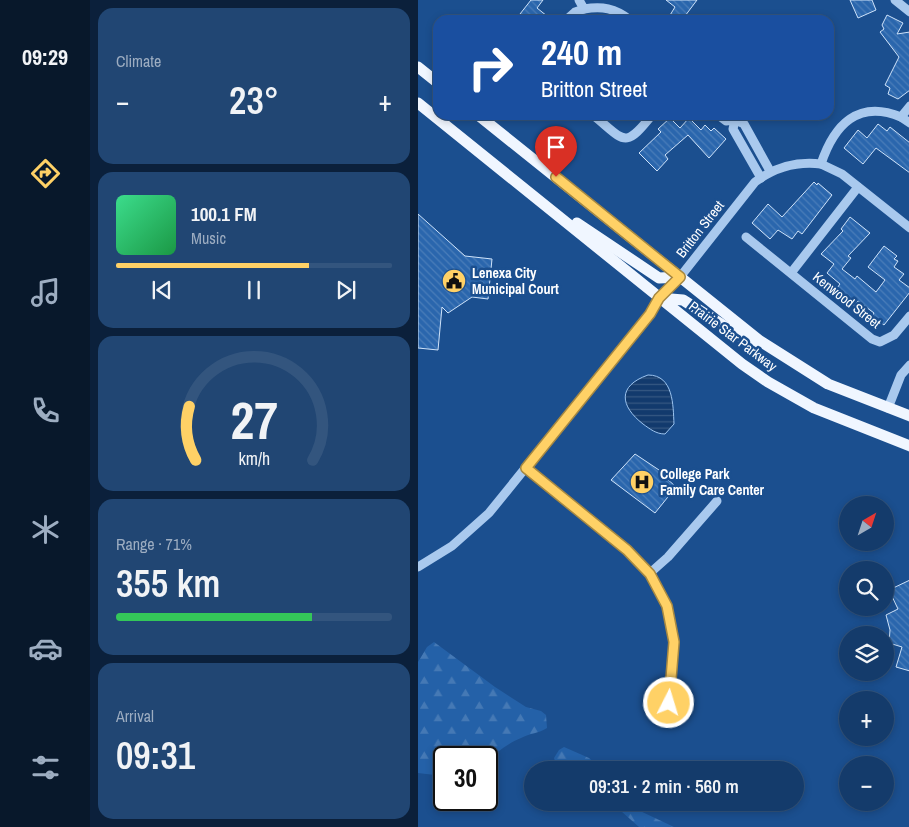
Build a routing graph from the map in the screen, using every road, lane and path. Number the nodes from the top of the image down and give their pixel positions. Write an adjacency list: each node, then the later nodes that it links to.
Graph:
1 (578, 0): 3 (street)
2 (895, 0): 4 (street)
3 (584, 9): 5 (street); 6 (street)
4 (910, 12)
5 (572, 15)
6 (622, 15)
7 (418, 67): 8 (main road)
8 (433, 79)
9 (418, 104): 11 (main road, Prairie Star Parkway)
10 (910, 106): 12 (street)
11 (433, 116)
12 (901, 117): 19 (street); 20 (street)
13 (438, 120): 23 (main road, Prairie Star Parkway)
14 (484, 120): 28 (main road, Prairie Star Parkway)
15 (599, 120): 16 (street)
16 (648, 120)
17 (735, 120): 22 (street)
18 (739, 120): 21 (street)
19 (910, 123)
20 (821, 164): 21 (street, Britton Street); 24 (street)
21 (770, 171): 22 (street, Britton Street)
22 (761, 178): 28 (street, Britton Street)
23 (516, 182): 28 (main road); 29 (main road, Prairie Star Parkway)
24 (858, 187): 25 (street); 27 (street, Kenwood Street)
25 (910, 228)
26 (746, 237): 27 (street, Kenwood Street)
27 (791, 273): 30 (street, Kenwood Street)
28 (680, 277): 29 (street, Britton Street); 32 (main road, Prairie Star Parkway)
29 (659, 298): 32 (main road); 35 (main road, Prairie Star Parkway); 36 (street, Britton Street)
30 (910, 316)
31 (910, 365): 33 (street)
32 (801, 368): 33 (main road, Prairie Star Parkway)
33 (888, 408): 34 (main road, Prairie Star Parkway)
34 (910, 416)
35 (910, 446)
36 (526, 468): 38 (street, Britton Street); 39 (street)
37 (717, 501): 39 (street)
38 (418, 567)
39 (650, 574): 40 (street)
40 (669, 703)

